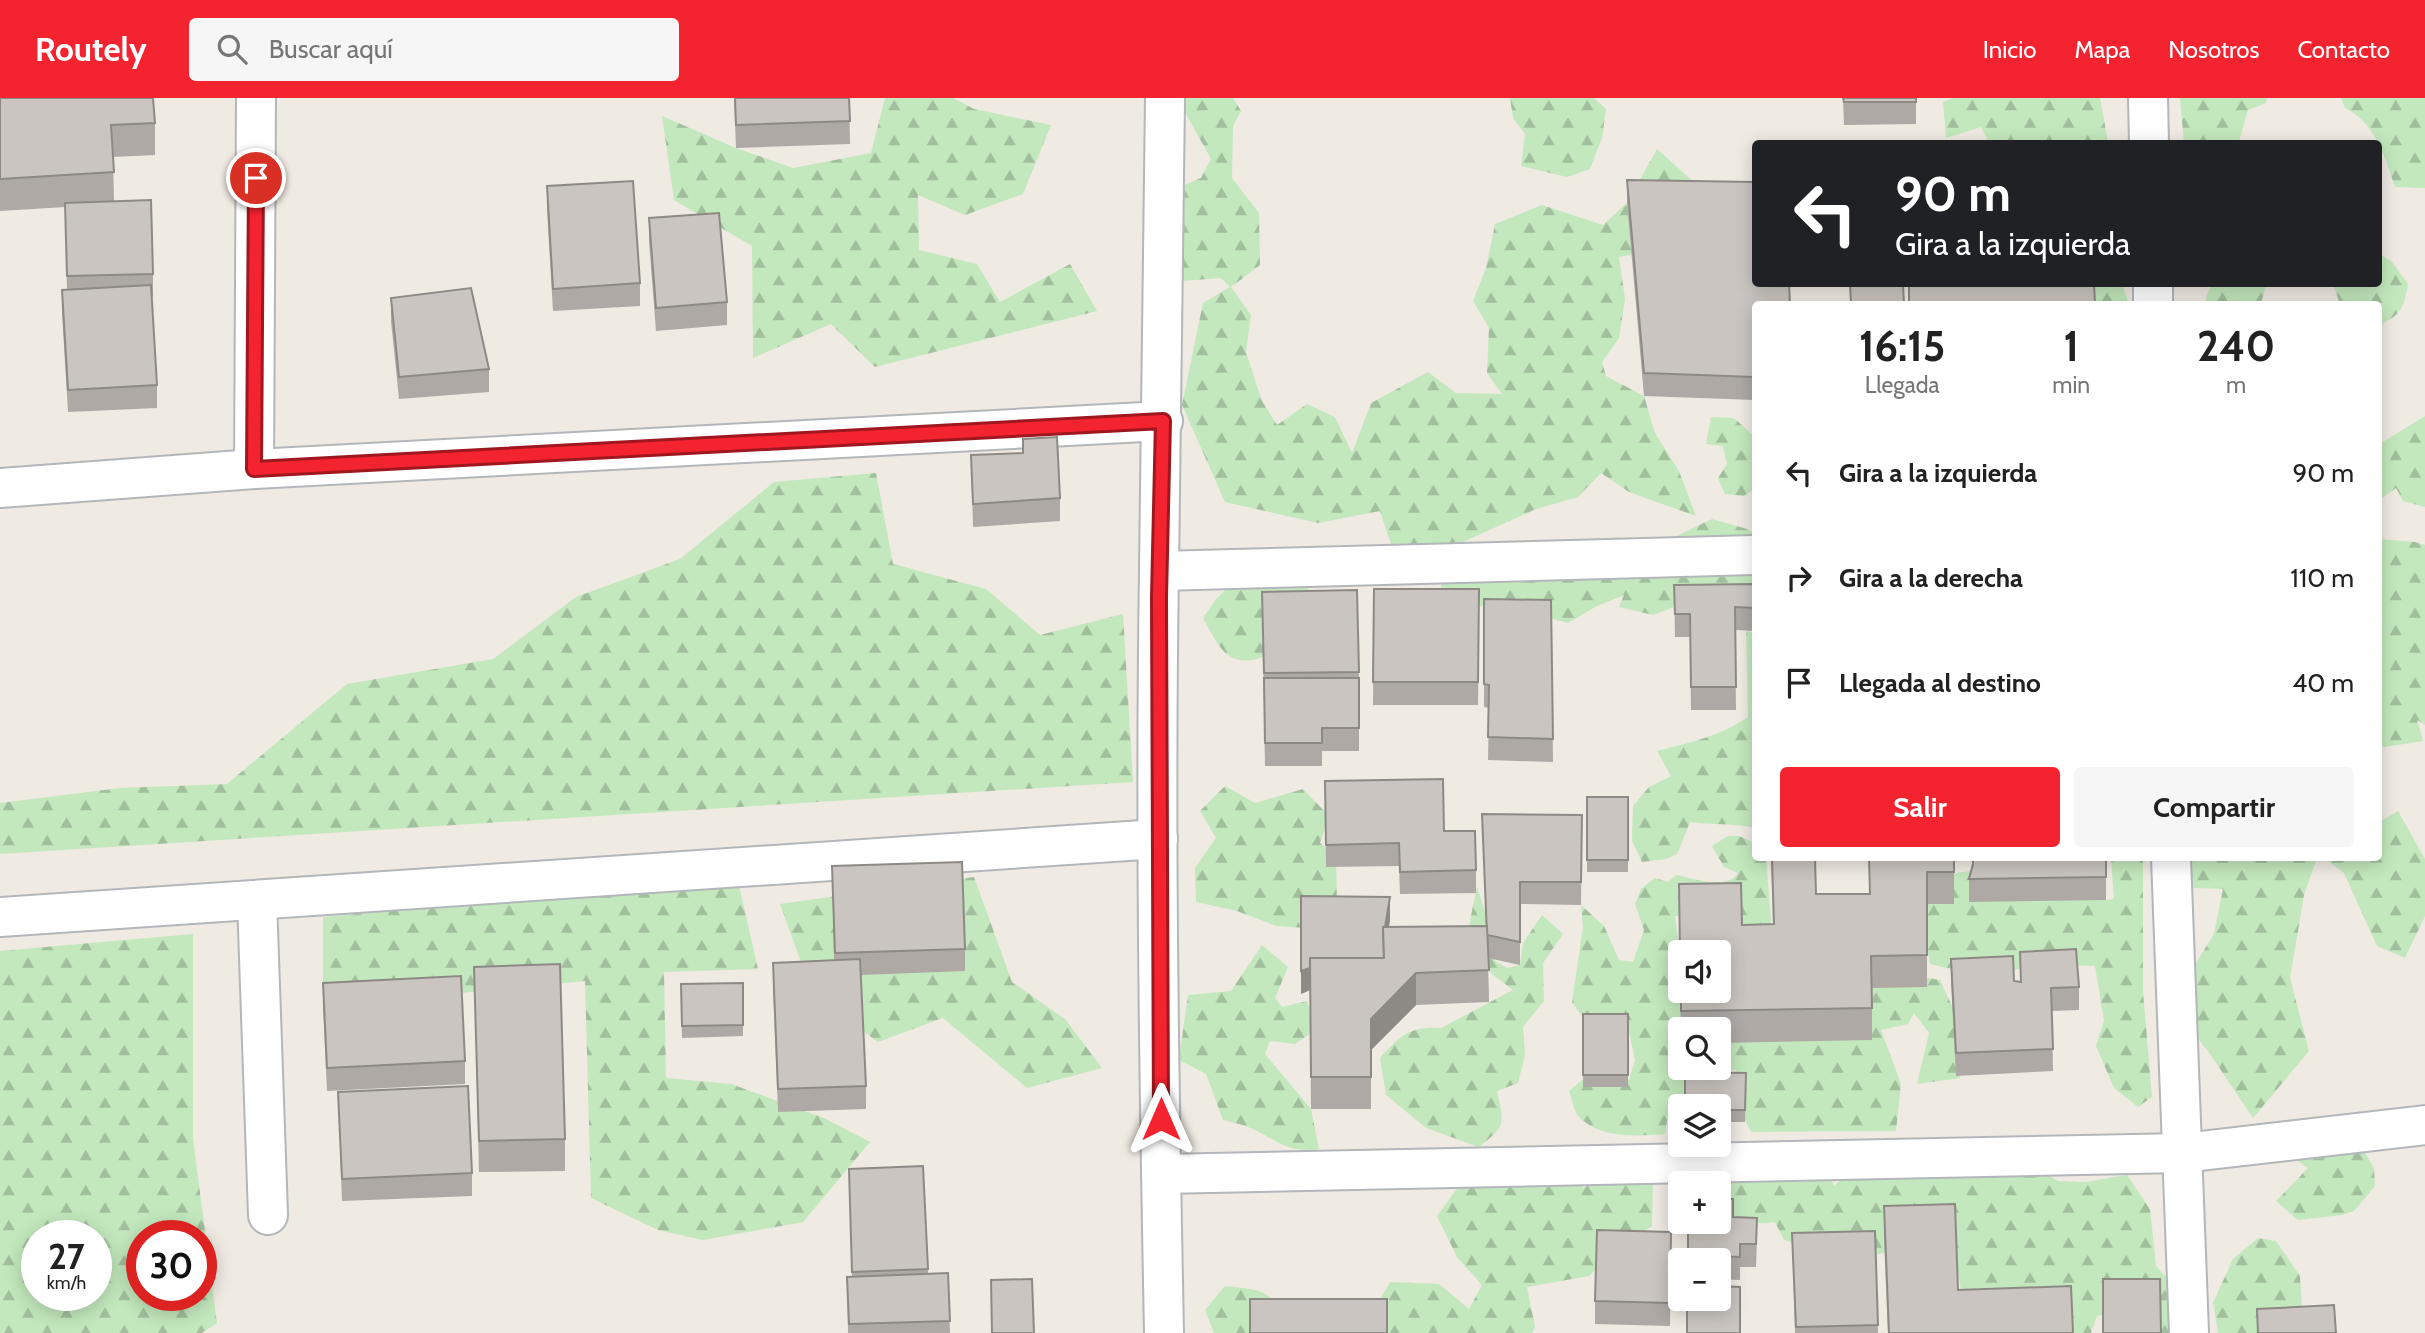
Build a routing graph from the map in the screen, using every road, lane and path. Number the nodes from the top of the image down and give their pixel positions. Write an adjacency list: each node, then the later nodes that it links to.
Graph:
1 (256, 98): 6 (street)
2 (1165, 98): 5 (street)
3 (2148, 98): 4 (street)
4 (2149, 140)
5 (1163, 421): 6 (street); 9 (street)
6 (254, 469): 7 (street)
7 (0, 488)
8 (1752, 555): 9 (street)
9 (1159, 571): 10 (street)
10 (1158, 839): 12 (street); 16 (street)
11 (2171, 861): 15 (street)
12 (257, 901): 13 (street); 17 (street)
13 (0, 918)
14 (2425, 1125): 15 (street)
15 (2183, 1153): 16 (street); 19 (street)
16 (1161, 1174): 18 (street)
17 (268, 1215)
18 (1164, 1333)
19 (2189, 1333)

